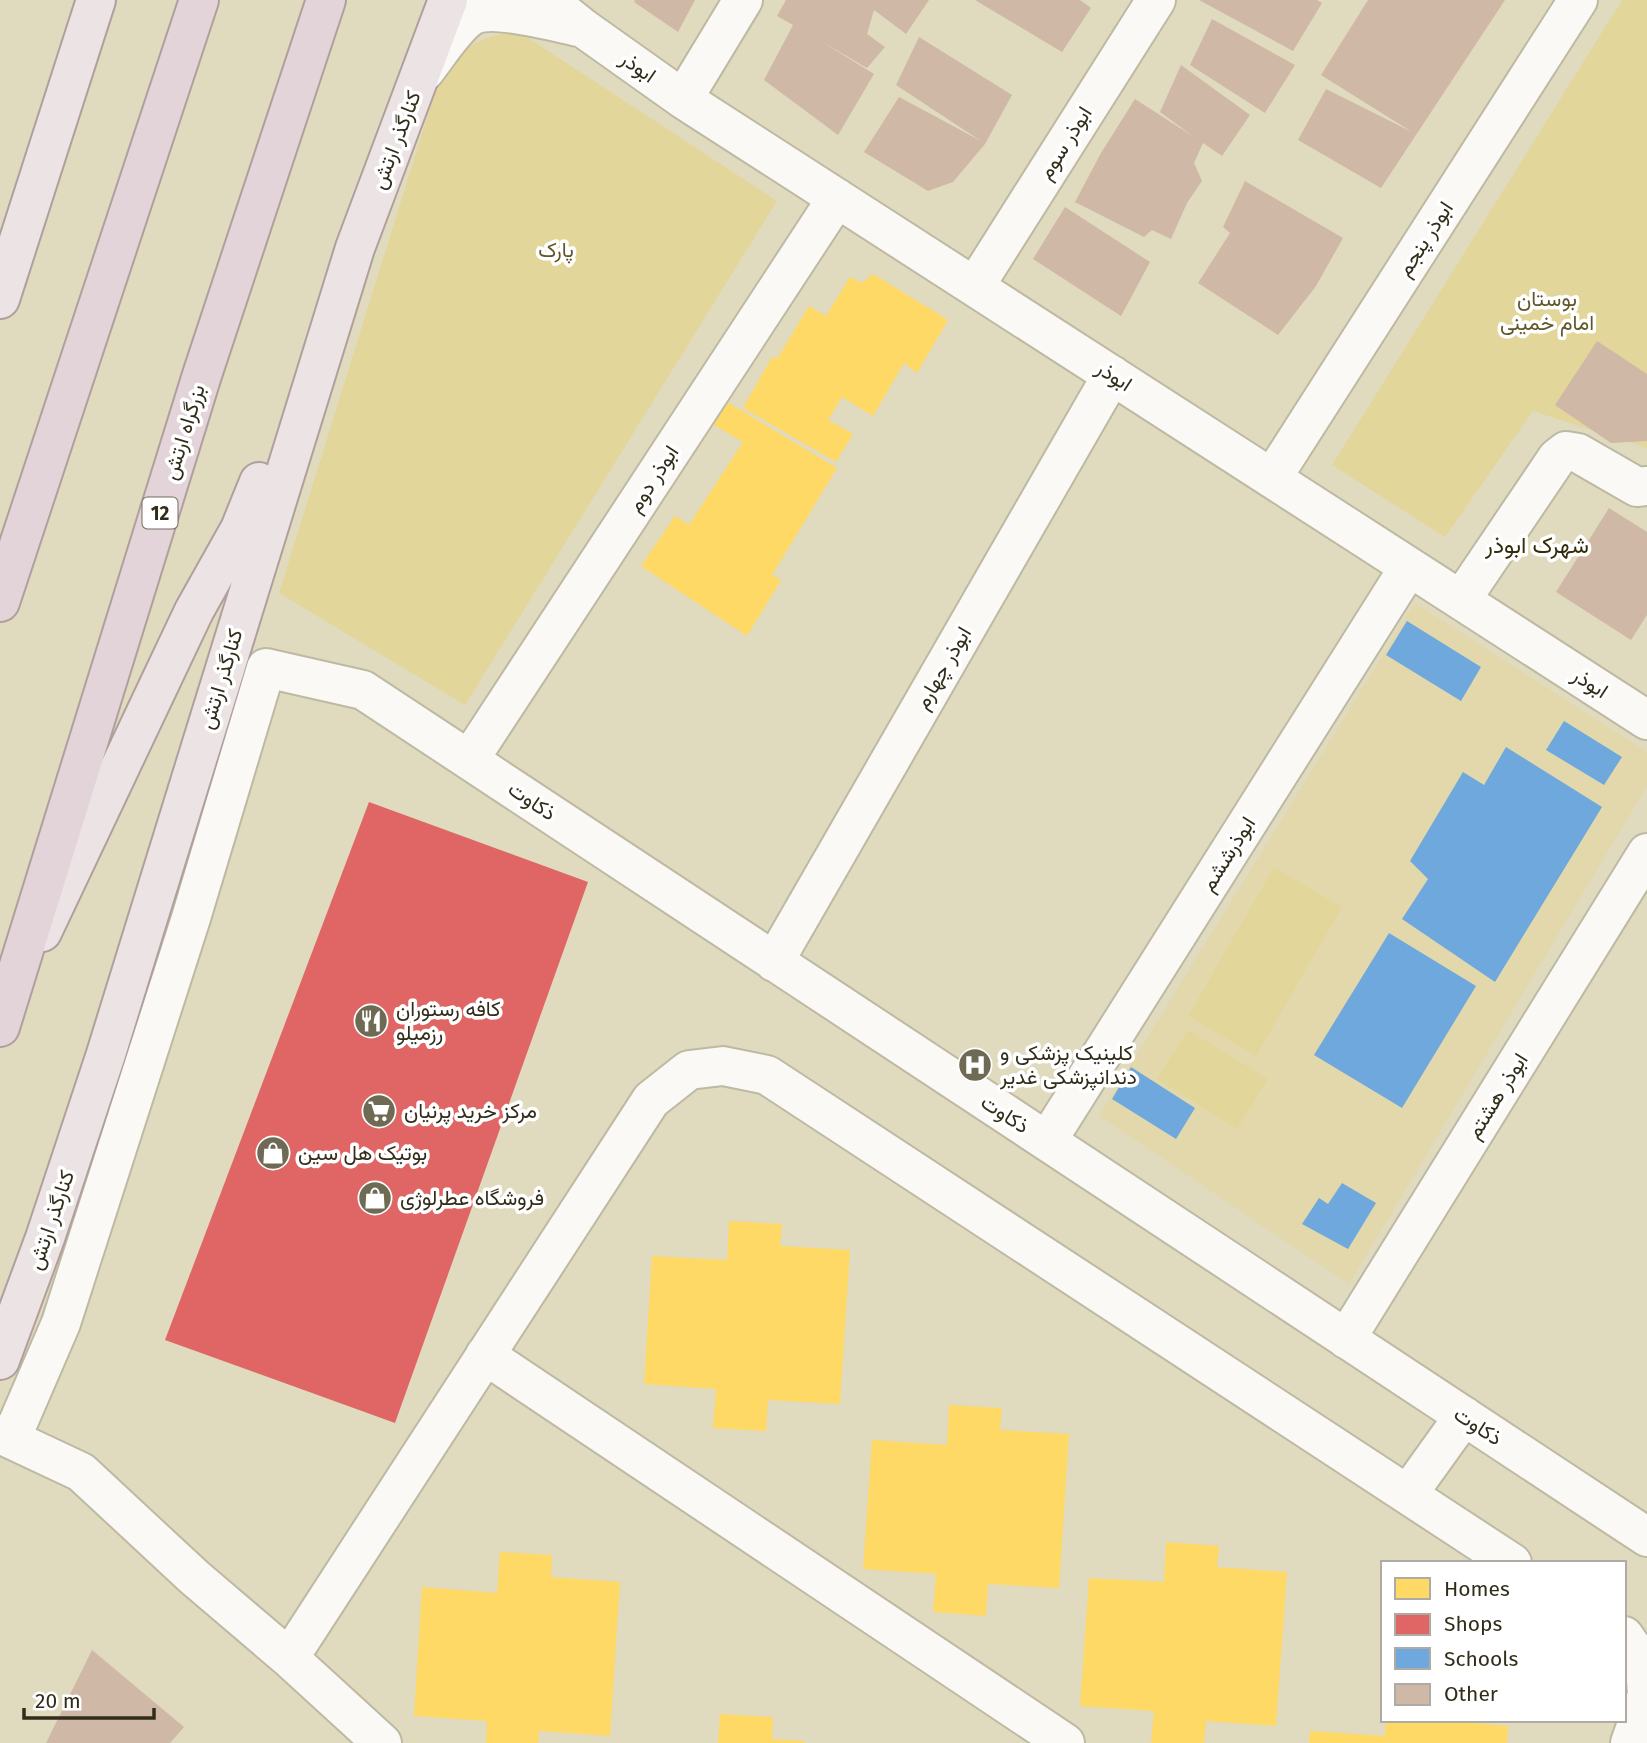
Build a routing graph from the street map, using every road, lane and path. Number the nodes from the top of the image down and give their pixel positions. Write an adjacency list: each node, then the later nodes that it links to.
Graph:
1 (96, 0): 15 (main road)
2 (199, 0): 21 (highway)
3 (326, 0): 26 (highway, بزرگراه ارتش / 12)
4 (448, 0): 10 (main road, کنارگذر ارتش)
5 (548, 0): 9 (street, ابوذر)
6 (743, 0): 11 (street)
7 (1156, 0): 14 (street, ابوذر سوم)
8 (1578, 0): 17 (street, ابوذر پنجم)
9 (583, 28): 10 (street); 11 (street, ابوذر)
10 (419, 78): 13 (main road, کنارگذر ارتش)
11 (683, 99): 12 (street, ابوذر)
12 (837, 198): 14 (street, ابوذر); 23 (street, ابوذر دوم)
13 (355, 248): 26 (main road); 30 (main road, کنارگذر ارتش)
14 (975, 286): 16 (street, ابوذر)
15 (0, 299)
16 (1112, 375): 17 (street, ابوذر); 25 (street, ابوذر چهارم)
17 (1272, 478): 19 (street, ابوذر)
18 (1647, 486): 20 (street)
19 (1409, 567): 20 (street, ابوذر); 27 (street, ابوذرششم)
20 (1461, 600): 22 (street, ابوذر)
21 (0, 602)
22 (1647, 720)
23 (469, 760): 25 (street, ذکاوت); 32 (street, ذکاوت)
24 (1647, 853): 28 (street, ابوذر هشتم)
25 (774, 962): 27 (street, ذکاوت)
26 (6, 1012)
27 (1047, 1141): 28 (street, ذکاوت)
28 (1346, 1339): 31 (street, ذکاوت)
29 (485, 1355): 33 (street); 37 (street); 39 (street)
30 (0, 1360)
31 (1464, 1416): 33 (street); 34 (street, ذکاوت)
32 (6, 1436): 37 (street)
33 (1408, 1494): 35 (street)
34 (1643, 1527)
35 (1509, 1561)
36 (1626, 1639): 40 (street)
37 (289, 1658): 38 (street)
38 (382, 1743)
39 (1065, 1743)
40 (1629, 1743)

